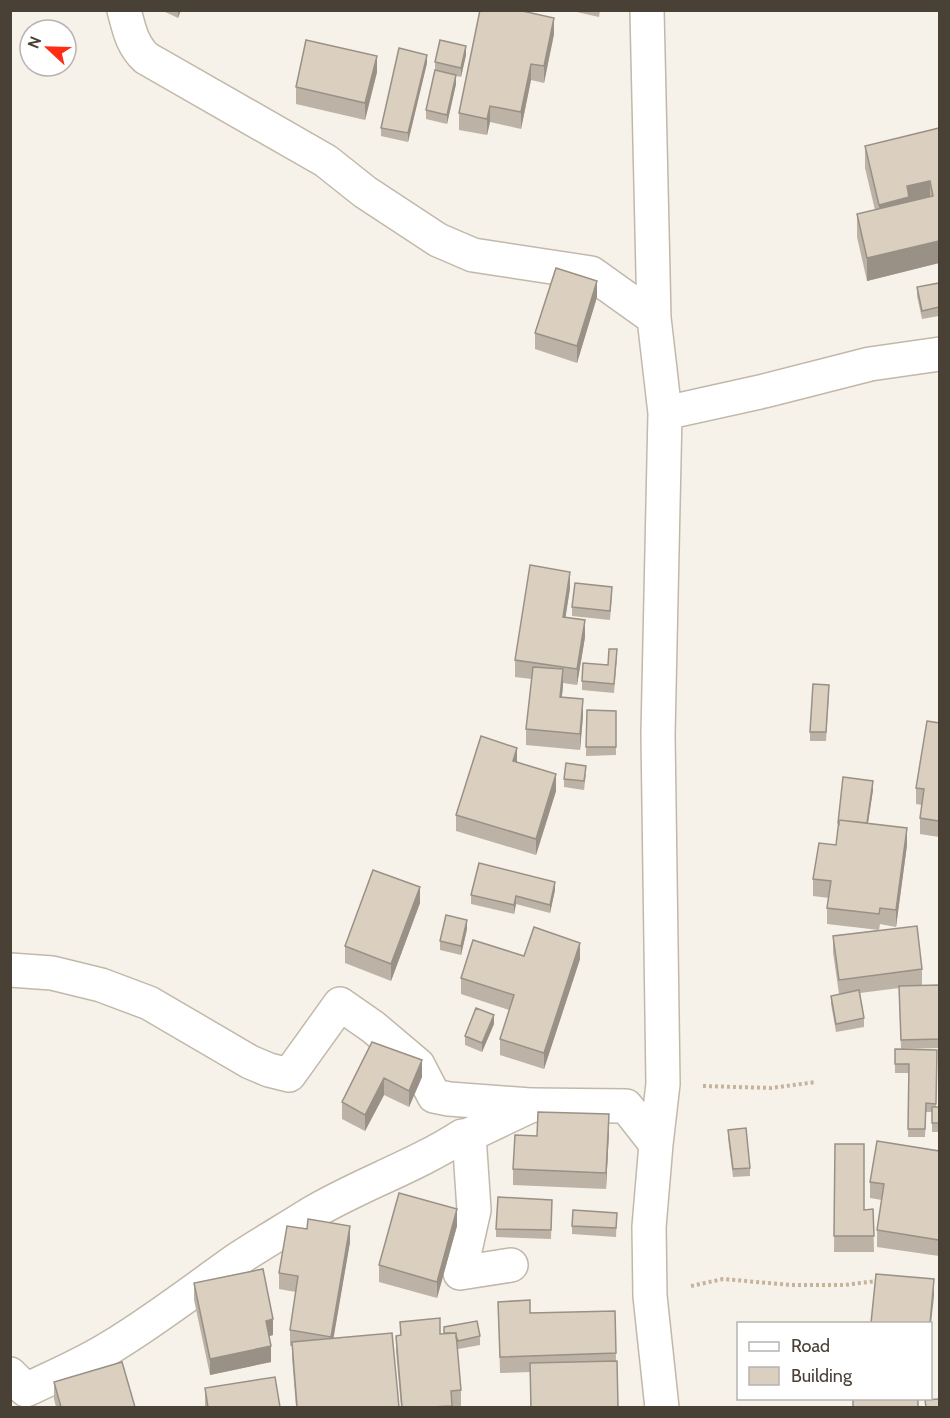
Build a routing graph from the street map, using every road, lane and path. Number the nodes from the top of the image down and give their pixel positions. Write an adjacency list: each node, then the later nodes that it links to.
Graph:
1 (124, 10): 3 (street)
2 (647, 10): 3 (street)
3 (654, 318): 5 (street)
4 (939, 354): 5 (street)
5 (665, 413): 8 (street)
6 (10, 970): 9 (street)
7 (816, 1082): 8 (path)
8 (663, 1084): 11 (street)
9 (532, 1105): 10 (street); 11 (street)
10 (469, 1135): 12 (street); 15 (street)
11 (656, 1144): 14 (street)
12 (511, 1265)
13 (886, 1280): 14 (path)
14 (650, 1296): 16 (street)
15 (10, 1374)
16 (662, 1407)

